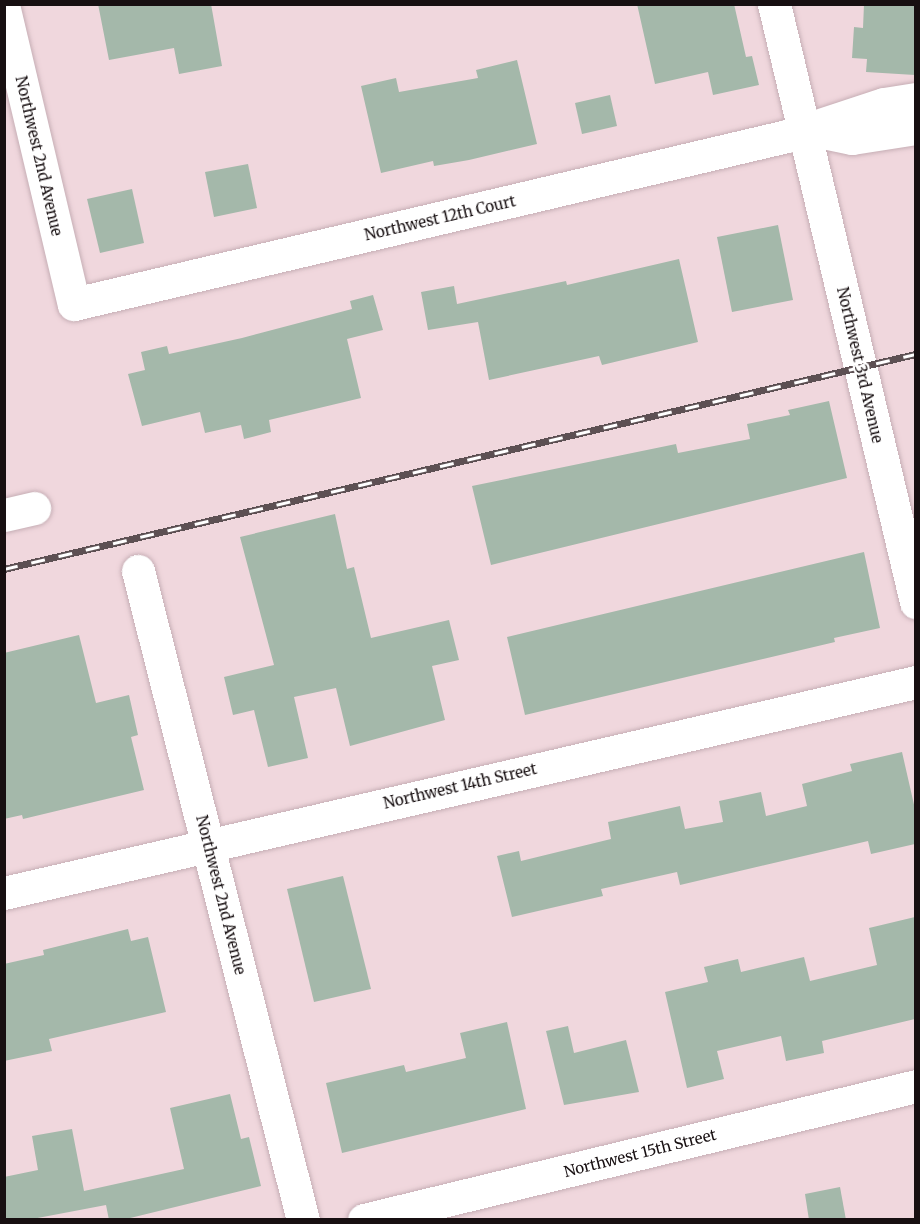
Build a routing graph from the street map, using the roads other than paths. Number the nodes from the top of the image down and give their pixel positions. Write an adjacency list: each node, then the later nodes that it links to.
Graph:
1 (774, 4): 5 (street, Northwest 3rd Avenue)
2 (4, 9): 6 (street, Northwest 2nd Avenue)
3 (915, 99): 5 (street)
4 (915, 128): 5 (street)
5 (805, 129): 6 (street, Northwest 12th Court); 8 (street, Northwest 3rd Avenue)
6 (74, 304)
7 (138, 571): 10 (street, Northwest 2nd Avenue)
8 (915, 602)
9 (915, 682): 10 (street, Northwest 14th Street)
10 (208, 843): 11 (street, Northwest 14th Street); 13 (street, Northwest 2nd Avenue)
11 (4, 893)
12 (915, 1086): 14 (street, Northwest 15th Street)
13 (303, 1220)
14 (364, 1220)

